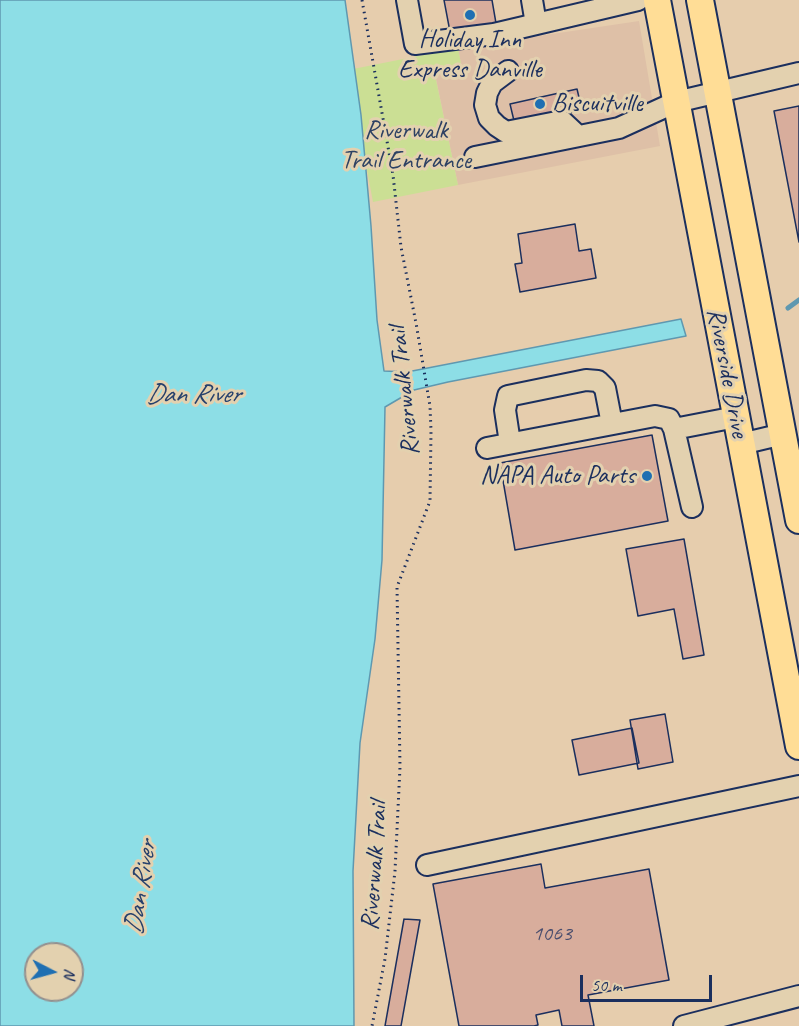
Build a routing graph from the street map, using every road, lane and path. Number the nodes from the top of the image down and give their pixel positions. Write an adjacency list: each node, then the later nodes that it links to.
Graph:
1 (362, 0): 27 (path, Riverwalk Trail)
2 (407, 0): 7 (street)
3 (532, 0): 7 (street)
4 (638, 0): 7 (street)
5 (657, 0): 11 (main road, Riverside Drive)
6 (700, 0): 10 (main road, Riverside Drive)
7 (536, 24)
8 (508, 70): 12 (street)
9 (799, 73): 10 (street)
10 (717, 92): 11 (street); 17 (main road, Riverside Drive)
11 (676, 102): 12 (street); 14 (main road, Riverside Drive)
12 (578, 136): 13 (street)
13 (475, 157)
14 (736, 417): 16 (street); 19 (main road, Riverside Drive)
15 (612, 424): 16 (street); 18 (street); 18 (street)
16 (674, 429): 21 (street)
17 (783, 434): 19 (street); 22 (main road, Riverside Drive)
18 (510, 443): 20 (street)
19 (741, 444): 23 (main road, Riverside Drive)
20 (487, 448)
21 (692, 507)
22 (799, 517)
23 (799, 746)
24 (799, 786): 25 (street)
25 (427, 865)
26 (799, 996): 28 (street)
27 (372, 1026)
28 (684, 1026)

